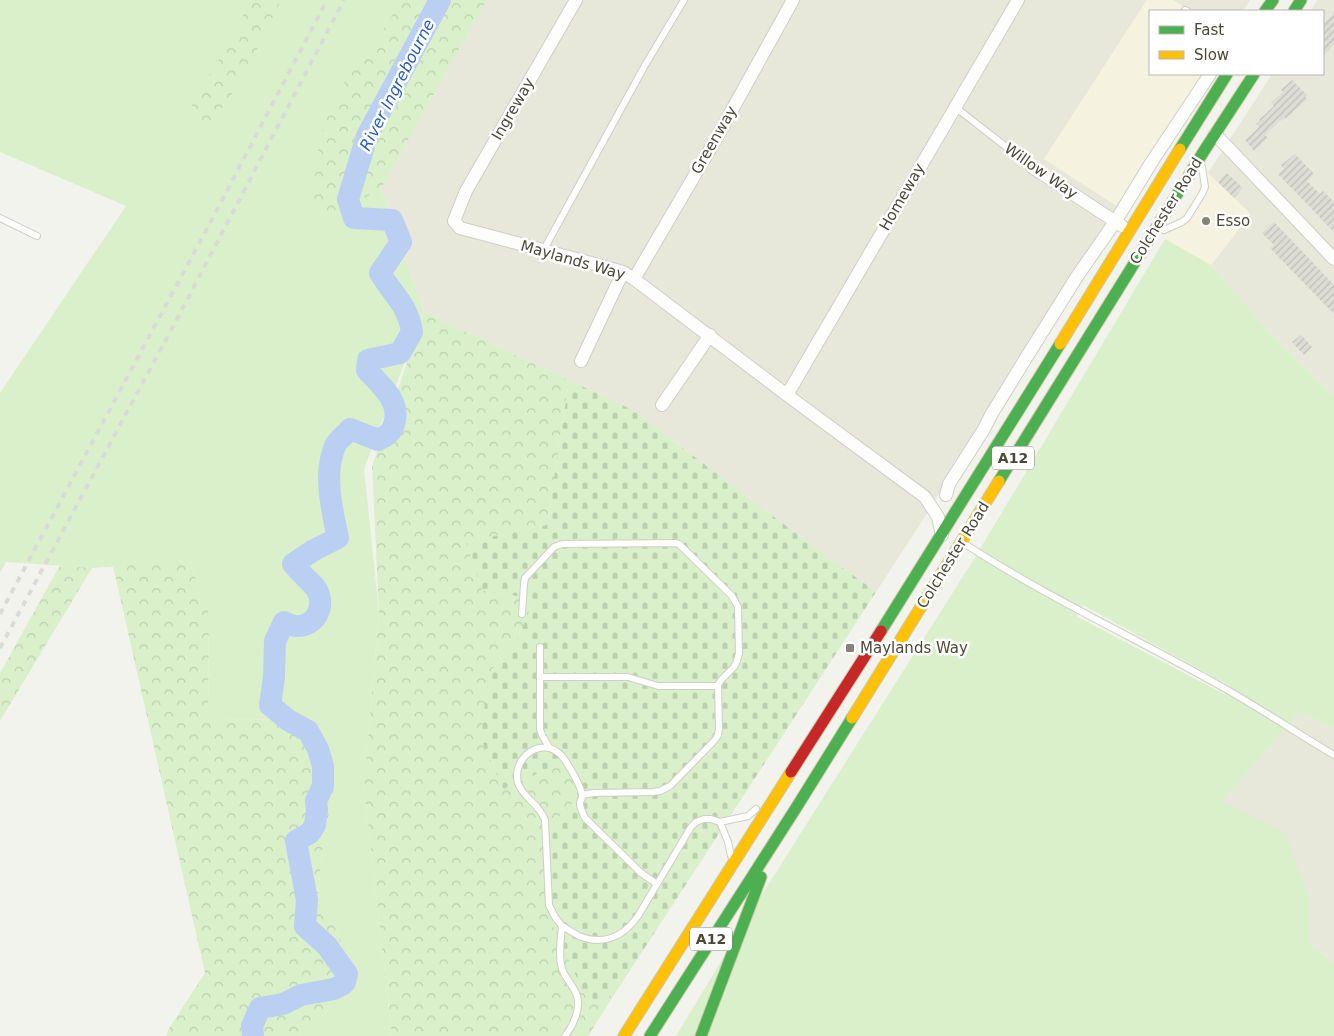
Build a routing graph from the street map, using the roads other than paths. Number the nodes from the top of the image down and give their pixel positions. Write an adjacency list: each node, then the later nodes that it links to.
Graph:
1 (576, 0): 13 (street, Ingreway)
2 (684, 0): 18 (lane)
3 (793, 0): 20 (street, Greenway)
4 (1018, 0): 8 (street, Homeway)
5 (1209, 75): 14 (street, Colchester Road)
6 (1226, 75): 15 (highway, Colchester Road / A12)
7 (1253, 75): 9 (highway, Colchester Road / A12)
8 (955, 107): 11 (lane, Willow Way); 23 (street, Homeway)
9 (1215, 134): 10 (highway, Colchester Road / A12); 19 (street)
10 (1204, 151): 17 (highway, Colchester Road / A12); 17 (lane)
11 (1032, 167): 14 (street, Willow Way)
12 (0, 218): 16 (lane)
13 (454, 221): 18 (street, Maylands Way)
14 (1115, 222): 15 (street, Willow Way); 26 (street, Colchester Road)
15 (1131, 231): 25 (highway, Colchester Road / A12)
16 (36, 236)
17 (1148, 241): 29 (highway, Colchester Road / A12)
18 (543, 251): 20 (street, Maylands Way)
19 (1334, 259)
20 (628, 275): 21 (street, Maylands Way); 22 (street, Greenway)
21 (710, 335): 23 (street, Maylands Way); 24 (street)
22 (581, 361)
23 (787, 395): 27 (street, Maylands Way)
24 (662, 406)
25 (976, 480): 26 (street); 28 (highway, Colchester Road / A12)
26 (945, 496): 27 (street); 28 (street, Colchester Road)
27 (925, 497): 28 (street, Maylands Way)
28 (941, 529): 34 (highway, Colchester Road / A12)
29 (962, 542): 36 (lane); 41 (highway, Colchester Road / A12)
30 (522, 614): 33 (lane)
31 (540, 647): 32 (lane)
32 (540, 677): 33 (lane); 35 (lane)
33 (718, 686): 38 (lane)
34 (813, 736): 37 (lane); 42 (highway, Colchester Road / A12)
35 (549, 747): 38 (lane); 44 (lane)
36 (1334, 755)
37 (784, 770)
38 (582, 795): 43 (lane)
39 (759, 806): 40 (lane)
40 (720, 822): 42 (lane); 43 (lane)
41 (772, 843): 47 (highway, Colchester Road / A12); 48 (highway, A12)
42 (732, 866): 46 (highway, Colchester Road / A12)
43 (657, 884): 44 (lane)
44 (562, 926): 45 (lane)
45 (565, 1036)
46 (624, 1036)
47 (650, 1036)
48 (702, 1036)

